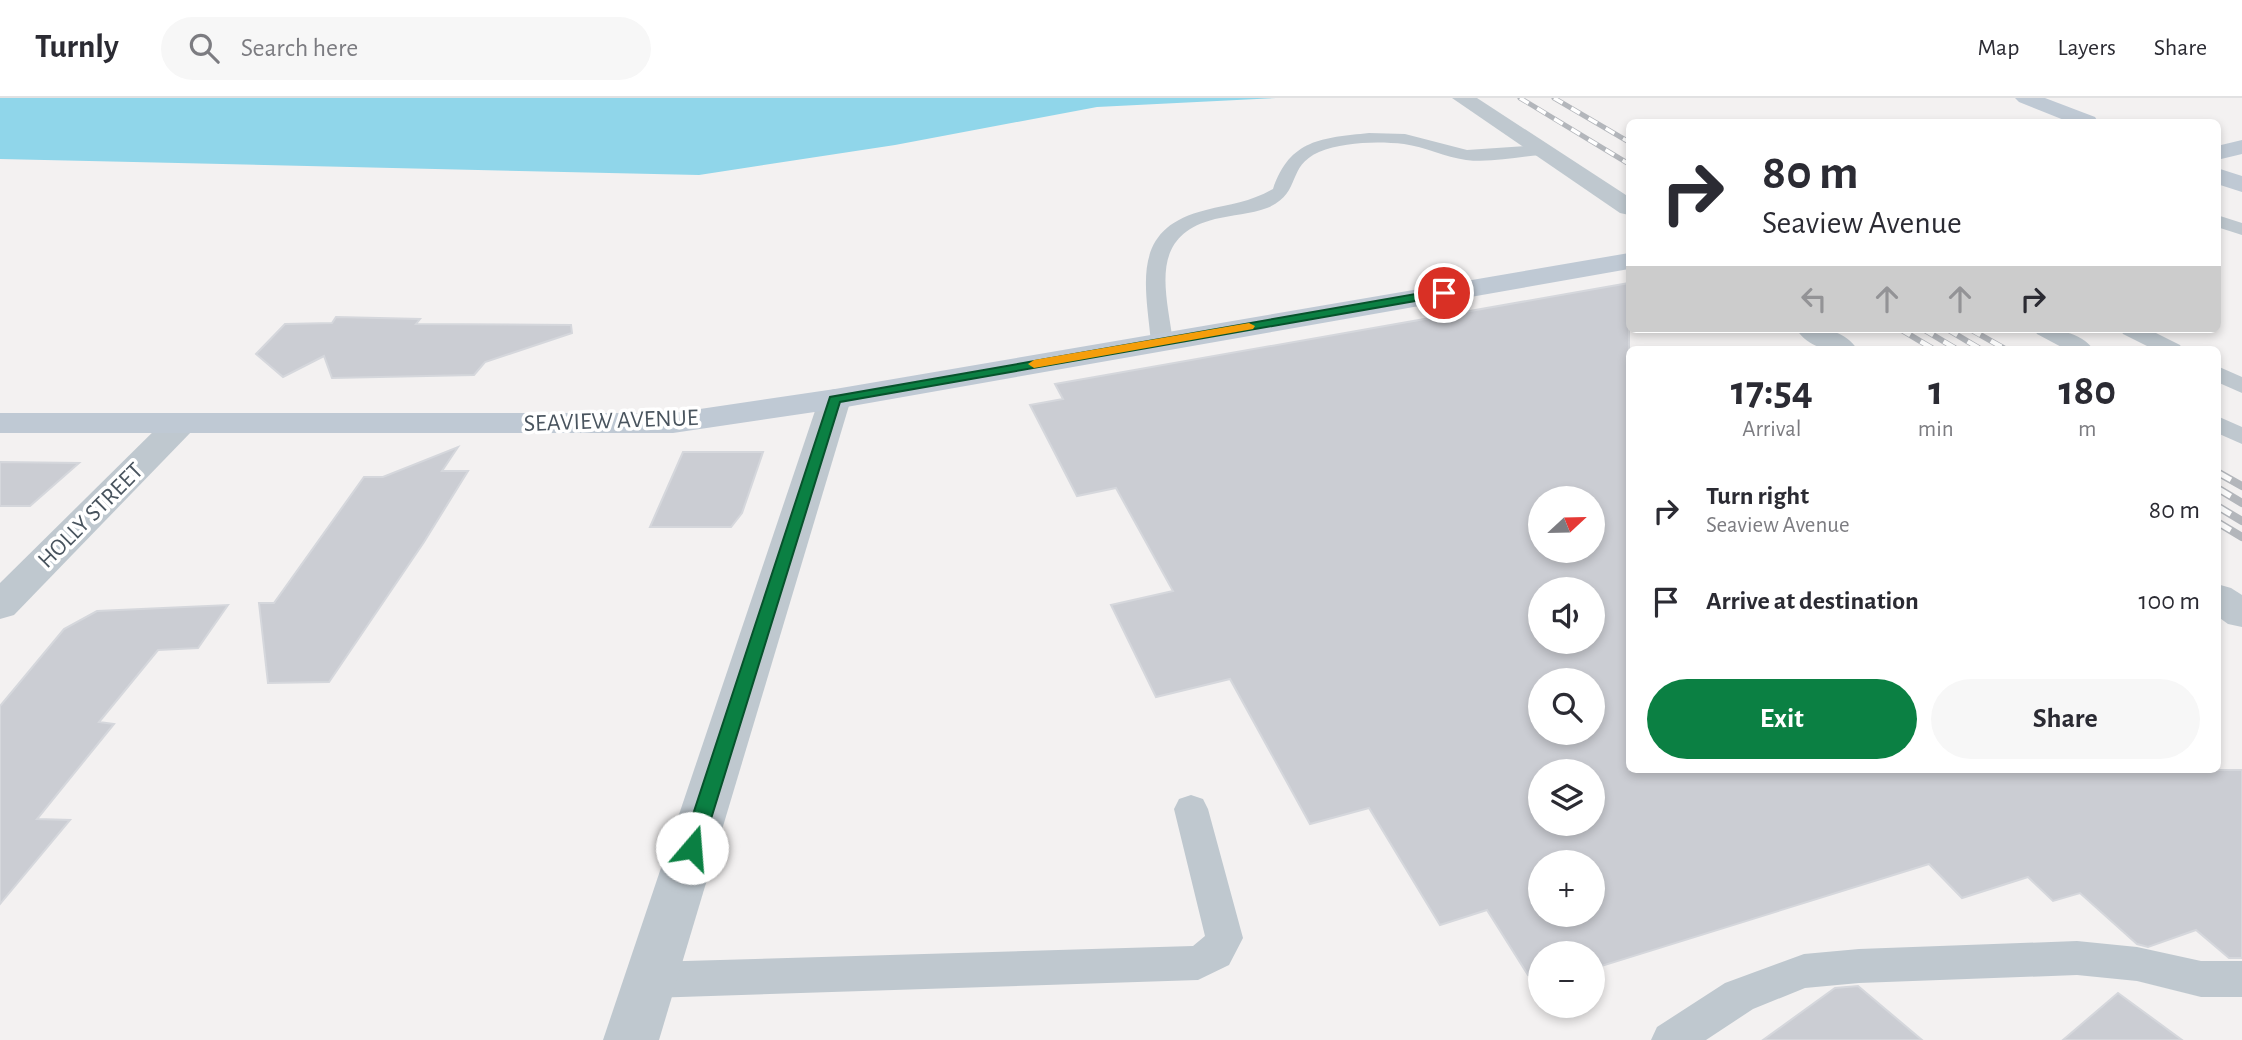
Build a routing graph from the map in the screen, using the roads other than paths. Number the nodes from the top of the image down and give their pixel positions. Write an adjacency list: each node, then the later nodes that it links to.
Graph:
1 (1463, 98): 5 (street)
2 (2025, 98): 3 (main road)
3 (2079, 119)
4 (2242, 147): 6 (main road)
5 (1541, 150): 9 (street); 16 (lane)
6 (2221, 152)
7 (2221, 177): 8 (main road)
8 (2242, 185)
9 (1626, 206)
10 (2221, 220): 11 (lane)
11 (2242, 229)
12 (1626, 262): 16 (main road, SEAVIEW AVENUE)
13 (1817, 333): 17 (street)
14 (2052, 333): 18 (lane)
15 (2139, 333): 19 (lane)
16 (1163, 342): 22 (main road, SEAVIEW AVENUE)
17 (1837, 346)
18 (2076, 346)
19 (2164, 346)
20 (2221, 375): 21 (lane)
21 (2242, 386)
22 (835, 399): 24 (main road, SEAVIEW AVENUE); 32 (street)
23 (0, 423): 24 (main road, SEAVIEW AVENUE)
24 (180, 424): 28 (street, HOLLY STREET)
25 (2221, 425): 26 (lane)
26 (2242, 437)
27 (2221, 600): 29 (street)
28 (0, 606)
29 (2242, 614)
30 (1191, 809): 32 (lane)
31 (2242, 979): 34 (lane)
32 (650, 980): 33 (street)
33 (631, 1040)
34 (1671, 1040)

